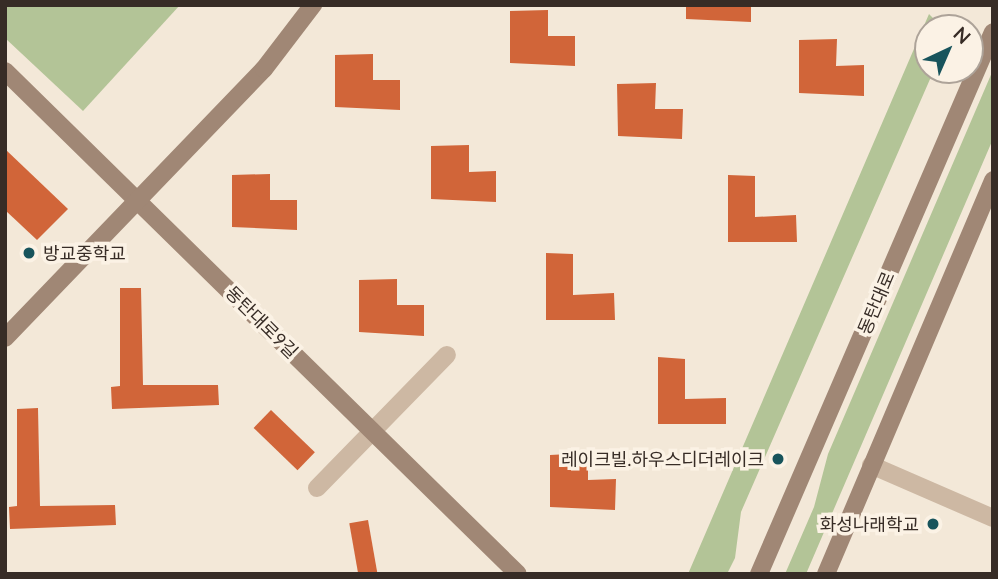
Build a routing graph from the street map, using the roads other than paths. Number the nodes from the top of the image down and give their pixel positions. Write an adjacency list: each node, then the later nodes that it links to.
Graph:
1 (313, 5): 5 (street)
2 (993, 32): 13 (street, 동탄대로)
3 (5, 71): 5 (street, 동탄대로9길)
4 (993, 180): 9 (street)
5 (139, 199): 6 (street); 8 (street, 동탄대로9길)
6 (5, 338)
7 (447, 355): 8 (street)
8 (371, 432): 10 (street); 12 (street, 동탄대로9길)
9 (872, 465): 11 (street); 14 (street)
10 (317, 488)
11 (993, 519)
12 (518, 574)
13 (759, 574)
14 (826, 574)

